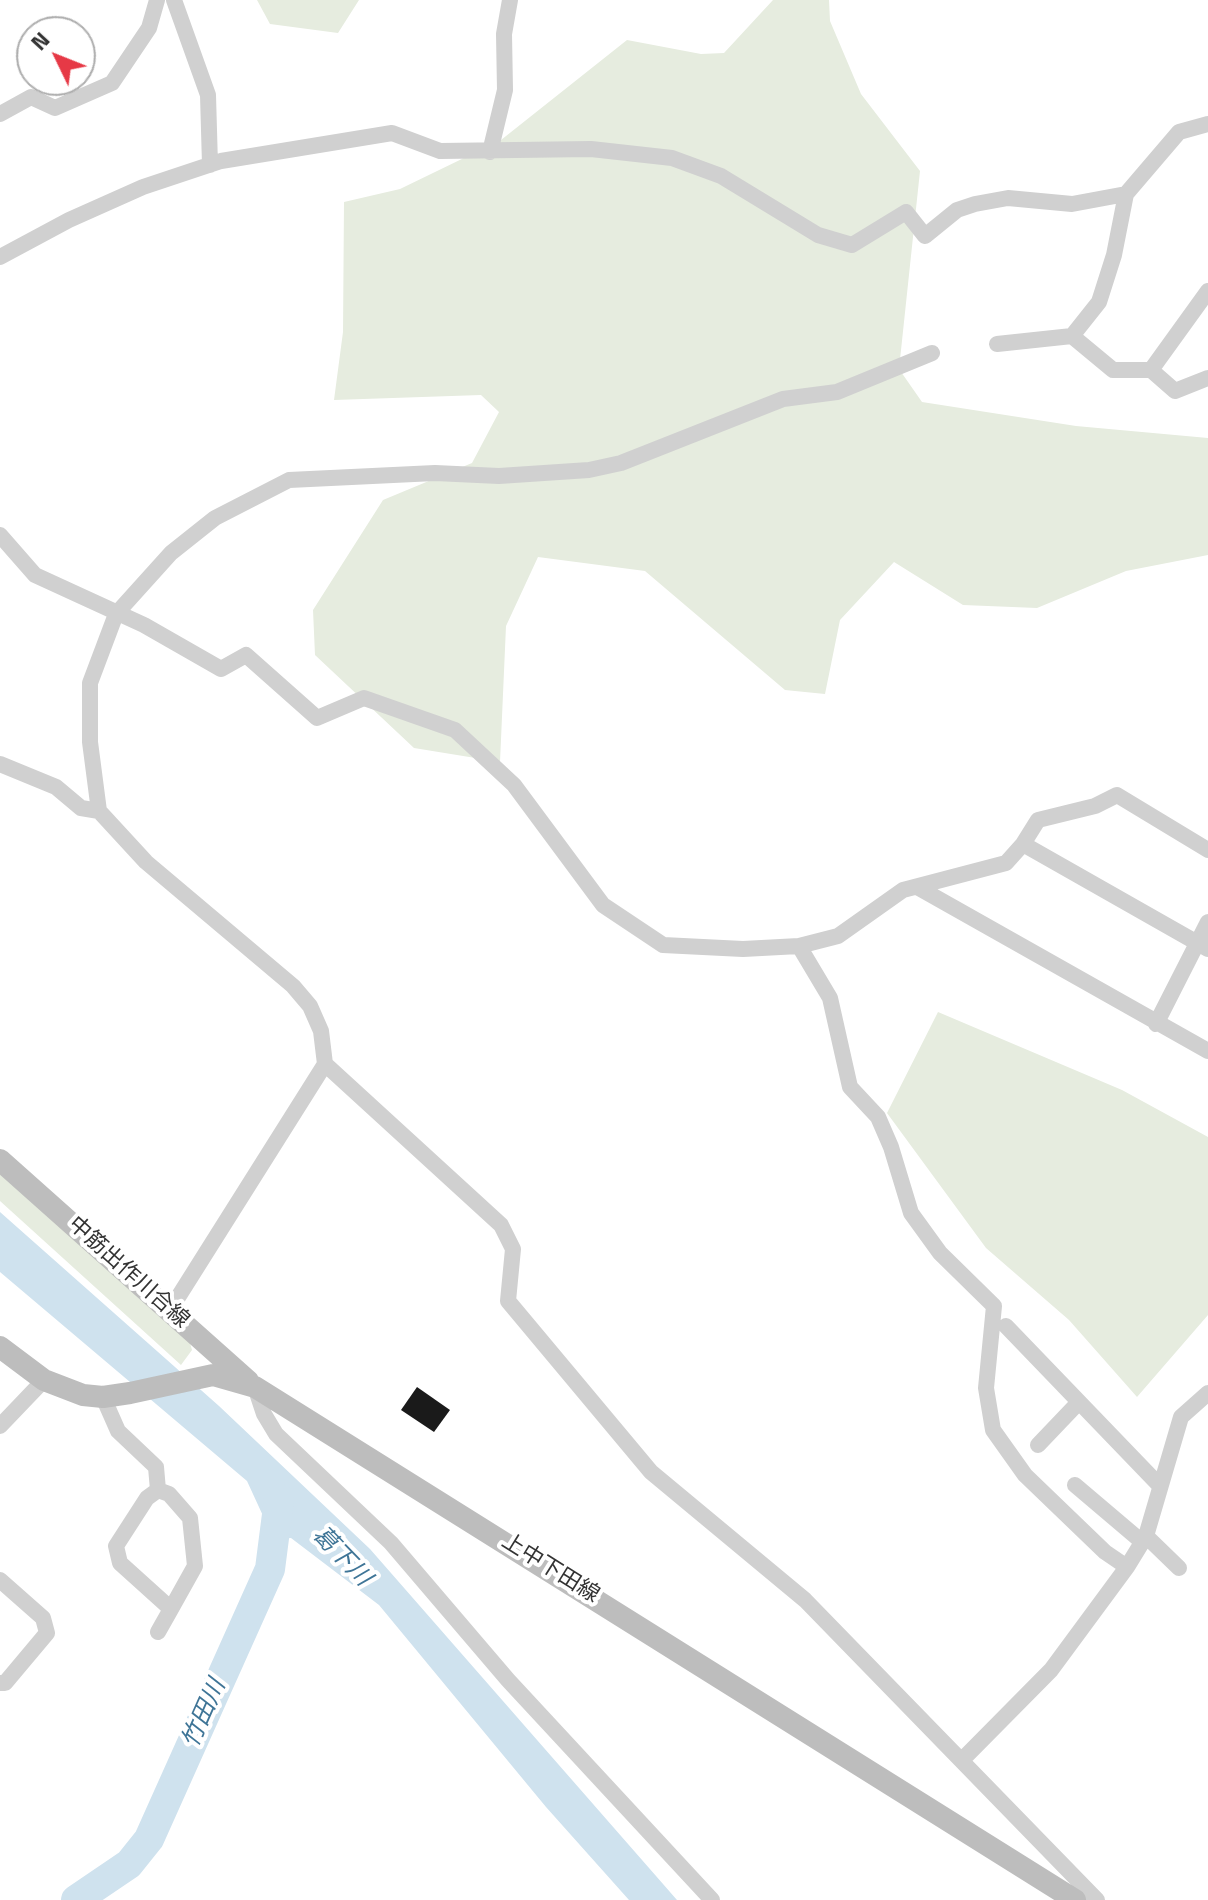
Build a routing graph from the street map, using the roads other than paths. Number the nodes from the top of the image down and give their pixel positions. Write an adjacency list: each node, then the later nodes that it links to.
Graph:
1 (157, 0): 4 (street)
2 (174, 0): 7 (street)
3 (510, 0): 6 (street)
4 (0, 114)
5 (1208, 124): 8 (street)
6 (490, 152): 7 (street); 8 (street)
7 (210, 165): 9 (street)
8 (1126, 194): 11 (street)
9 (0, 257)
10 (1208, 291): 14 (street)
11 (1072, 336): 12 (street); 14 (street)
12 (997, 344)
13 (932, 353): 17 (street)
14 (1151, 370): 15 (street)
15 (1208, 378)
16 (0, 535): 17 (street)
17 (116, 614): 19 (street); 24 (street)
18 (0, 764): 19 (street)
19 (99, 811): 28 (street)
20 (1023, 844): 21 (street); 22 (street); 25 (street)
21 (1208, 850)
22 (919, 888): 24 (street); 26 (street)
23 (1208, 922): 25 (street)
24 (799, 946): 44 (street)
25 (1203, 946): 26 (street)
26 (1156, 1024): 27 (street)
27 (1208, 1051)
28 (325, 1064): 30 (street); 50 (street)
29 (0, 1160): 30 (main road, 中筋出作川合線)
30 (170, 1310): 34 (main road, 中筋出作川合線)
31 (1006, 1326): 37 (street)
32 (0, 1347): 33 (main road, 上中下田線)
33 (44, 1380): 36 (main road, 上中下田線); 38 (street)
34 (255, 1387): 36 (main road, 上中下田線); 51 (street); 52 (main road, 上中下田線)
35 (1208, 1393): 41 (street)
36 (103, 1397): 42 (street)
37 (1079, 1402): 39 (street); 41 (street)
38 (0, 1426)
39 (1038, 1445)
40 (1075, 1485): 43 (street)
41 (1160, 1486): 43 (street)
42 (158, 1490): 47 (street); 47 (street)
43 (1143, 1539): 44 (street); 45 (street)
44 (1127, 1567): 50 (street)
45 (1179, 1568)
46 (0, 1580): 49 (street)
47 (171, 1609): 48 (street)
48 (158, 1632)
49 (0, 1683)
50 (962, 1760): 53 (street)
51 (712, 1900)
52 (1075, 1900)
53 (1097, 1900)

